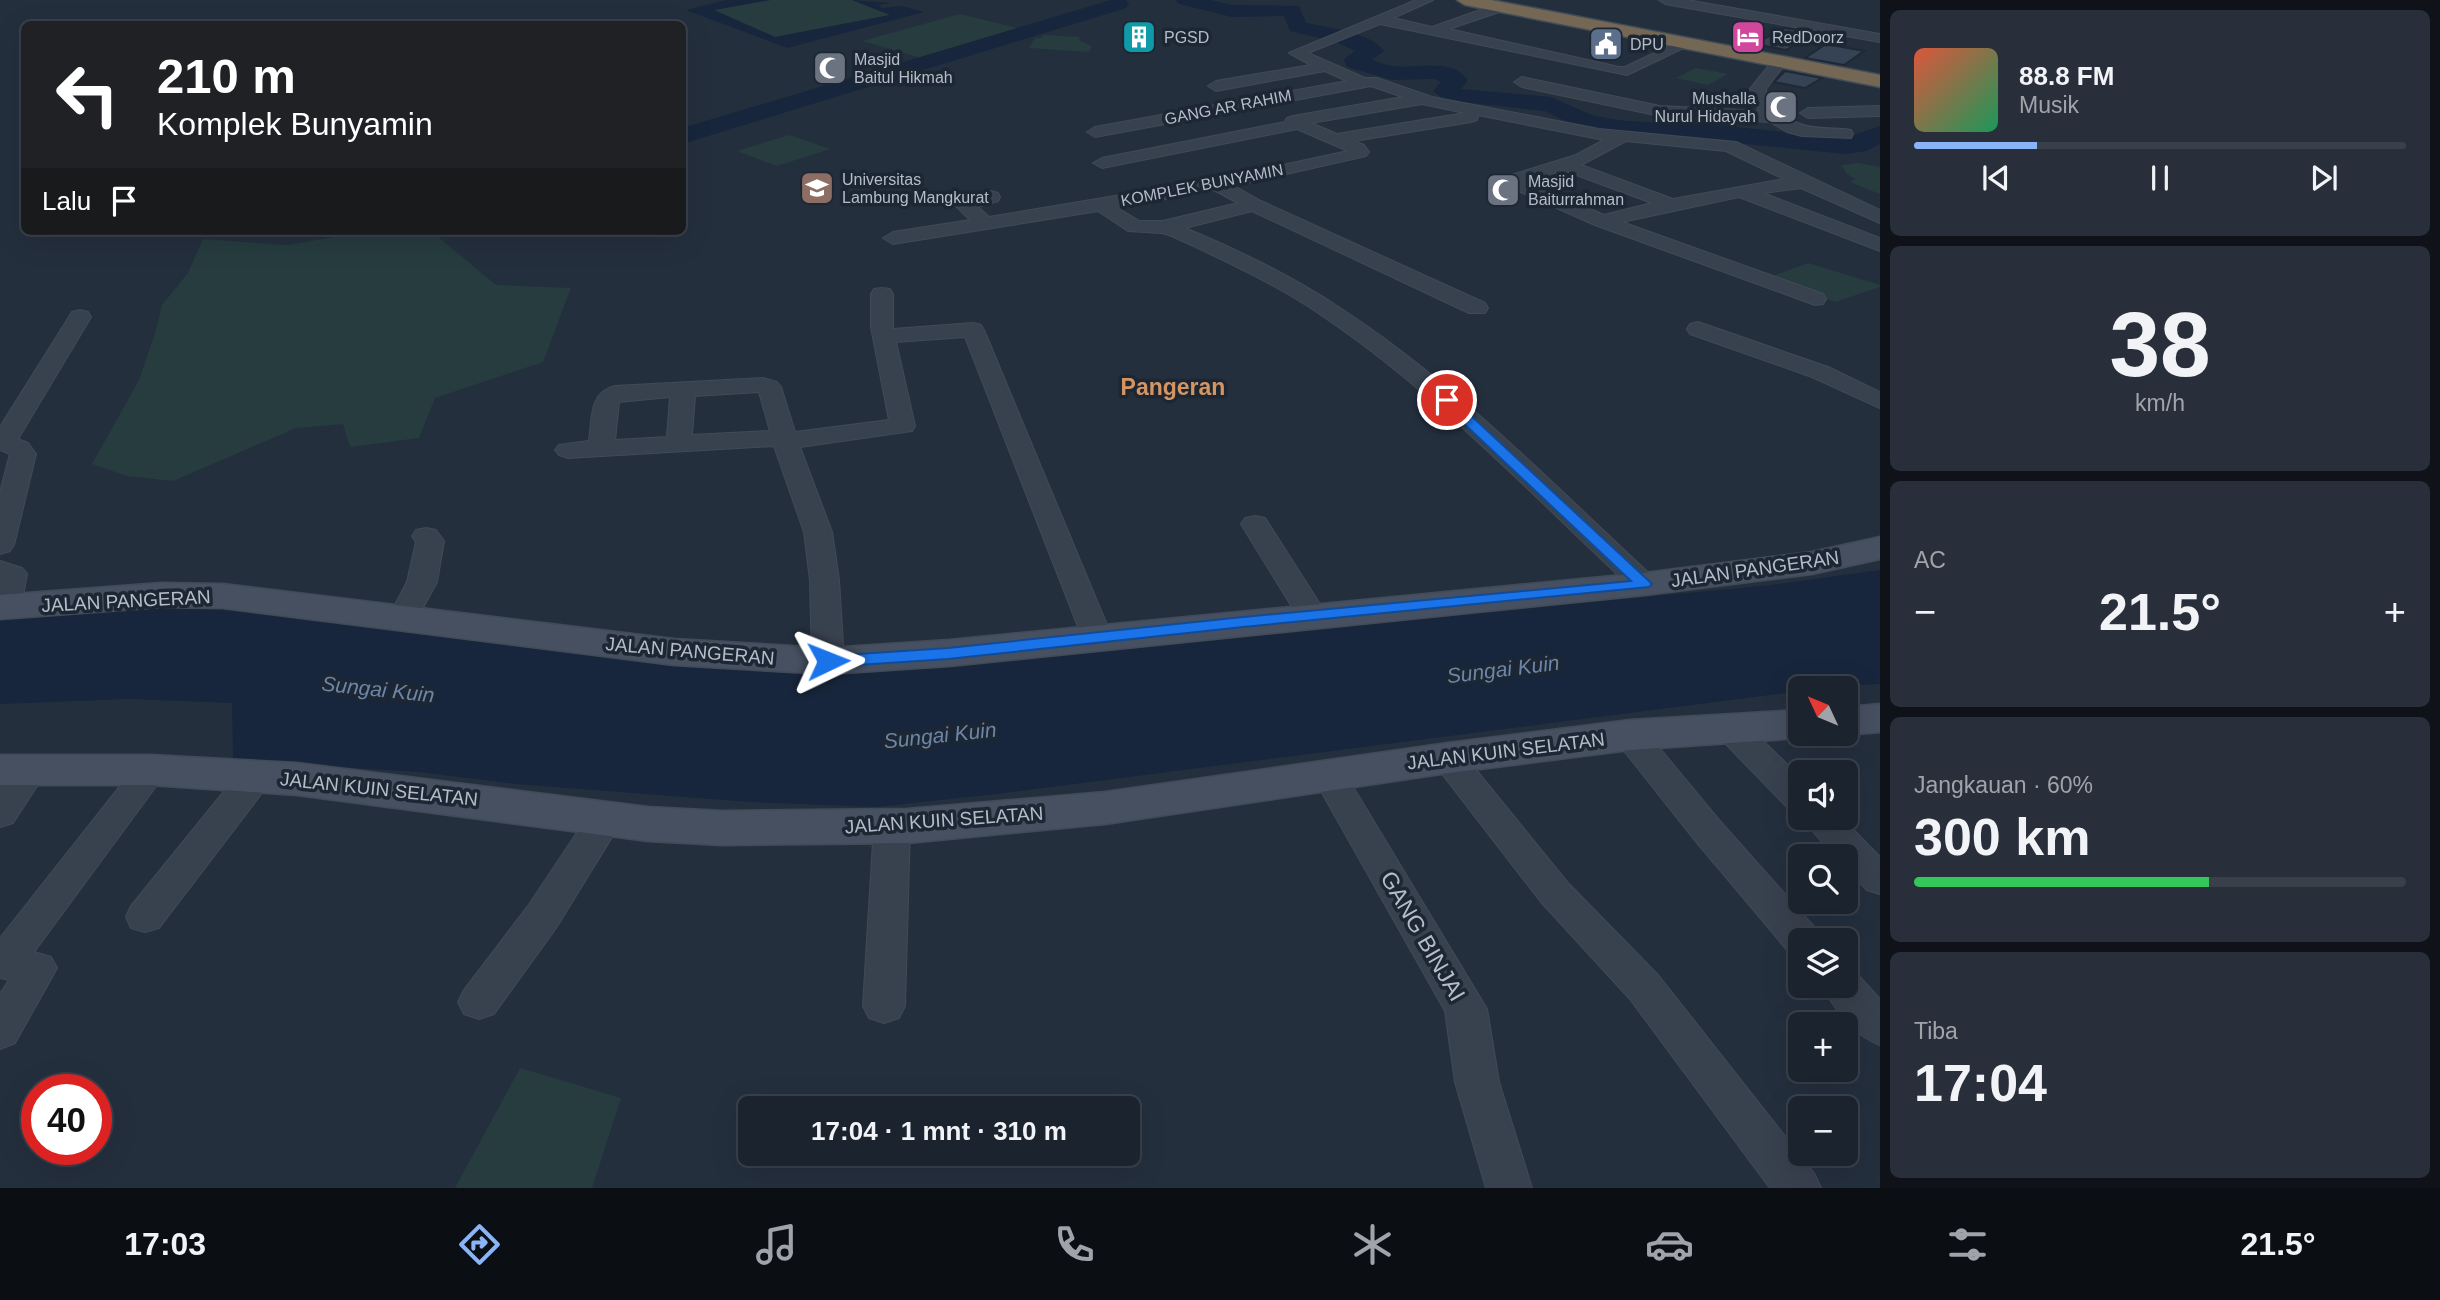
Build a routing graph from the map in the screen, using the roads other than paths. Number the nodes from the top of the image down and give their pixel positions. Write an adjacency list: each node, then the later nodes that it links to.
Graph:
1 (1427, 0): 5 (street)
2 (1465, 0): 4 (highway)
3 (1665, 0): 7 (street)
4 (1494, 4): 6 (highway); 12 (street)
5 (1377, 19): 10 (street); 11 (street)
6 (1600, 24): 8 (highway); 13 (highway)
7 (1880, 38)
8 (1687, 43): 9 (highway); 12 (street)
9 (1780, 61): 13 (highway); 20 (street)
10 (1582, 64): 12 (street); 15 (street)
11 (1324, 67): 14 (street); 16 (street)
12 (1611, 69)
13 (1880, 78)
14 (1362, 82): 17 (street); 21 (street, GANG AR RAHIM)
15 (1522, 82): 18 (street); 20 (street)
16 (1216, 86)
17 (1422, 99): 18 (street); 25 (street)
18 (1497, 99): 23 (street); 24 (street)
19 (1880, 111): 20 (street)
20 (1772, 114): 22 (street)
21 (1095, 132)
22 (1845, 134)
23 (1623, 136): 27 (street); 28 (street)
24 (1336, 139): 26 (street); 29 (street, KOMPLEK BUNYAMIN)
25 (1175, 143)
26 (1102, 163)
27 (1565, 166): 32 (street); 36 (street)
28 (1803, 182): 30 (street); 35 (street)
29 (1217, 184): 33 (street, KOMPLEK BUNYAMIN); 34 (street)
30 (1740, 191): 32 (street); 40 (street)
31 (991, 197): 37 (street)
32 (1671, 204): 36 (street)
33 (1101, 205): 37 (street); 38 (street, KOMPLEK BUNYAMIN)
34 (1254, 205): 38 (street); 43 (street)
35 (1880, 217)
36 (1602, 221): 42 (street)
37 (987, 225): 39 (street)
38 (1163, 227): 57 (street, KOMPLEK BUNYAMIN)
39 (892, 238)
40 (1880, 245)
41 (882, 294): 46 (street)
42 (1815, 299)
43 (1477, 308)
44 (80, 317): 55 (street)
45 (1698, 329): 48 (street)
46 (884, 336): 49 (street); 61 (street)
47 (683, 389): 49 (street); 50 (street); 51 (street)
48 (1880, 401)
49 (784, 439): 50 (street); 62 (street)
50 (679, 443): 51 (street)
51 (601, 448): 52 (street)
52 (568, 450)
53 (1255, 524): 59 (street)
54 (426, 536): 60 (street)
55 (0, 545)
56 (1880, 548): 57 (street, JALAN PANGERAN)
57 (1644, 584): 59 (street, JALAN PANGERAN)
58 (2, 595): 60 (street, JALAN PANGERAN)
59 (1312, 615): 61 (street, JALAN PANGERAN)
60 (403, 618): 62 (street, JALAN PANGERAN)
61 (1097, 637): 62 (street, JALAN PANGERAN)
62 (828, 661)
63 (1880, 718): 64 (street)
64 (1858, 720)
65 (1788, 725): 66 (street, JALAN KUIN SELATAN)
66 (1730, 728): 67 (street, JALAN KUIN SELATAN); 73 (street)
67 (1630, 735): 68 (street, JALAN KUIN SELATAN); 80 (street)
68 (1448, 758): 71 (street, JALAN KUIN SELATAN); 87 (street)
69 (15, 769): 70 (street, JALAN KUIN SELATAN); 74 (street)
70 (151, 770): 72 (street, JALAN KUIN SELATAN); 85 (street)
71 (1329, 775): 76 (street, JALAN KUIN SELATAN); 86 (street, GANG BINJAI)
72 (256, 776): 75 (street, JALAN KUIN SELATAN); 79 (street)
73 (1788, 786)
74 (0, 814)
75 (607, 816): 76 (street, JALAN KUIN SELATAN); 82 (street)
76 (892, 826): 83 (street)
77 (1831, 830): 78 (street)
78 (1880, 880)
79 (145, 917)
80 (1792, 928)
81 (1853, 998): 84 (street)
82 (479, 1002)
83 (884, 1006)
84 (1880, 1028)
85 (0, 1031)
86 (1509, 1188)
87 (1798, 1188)

